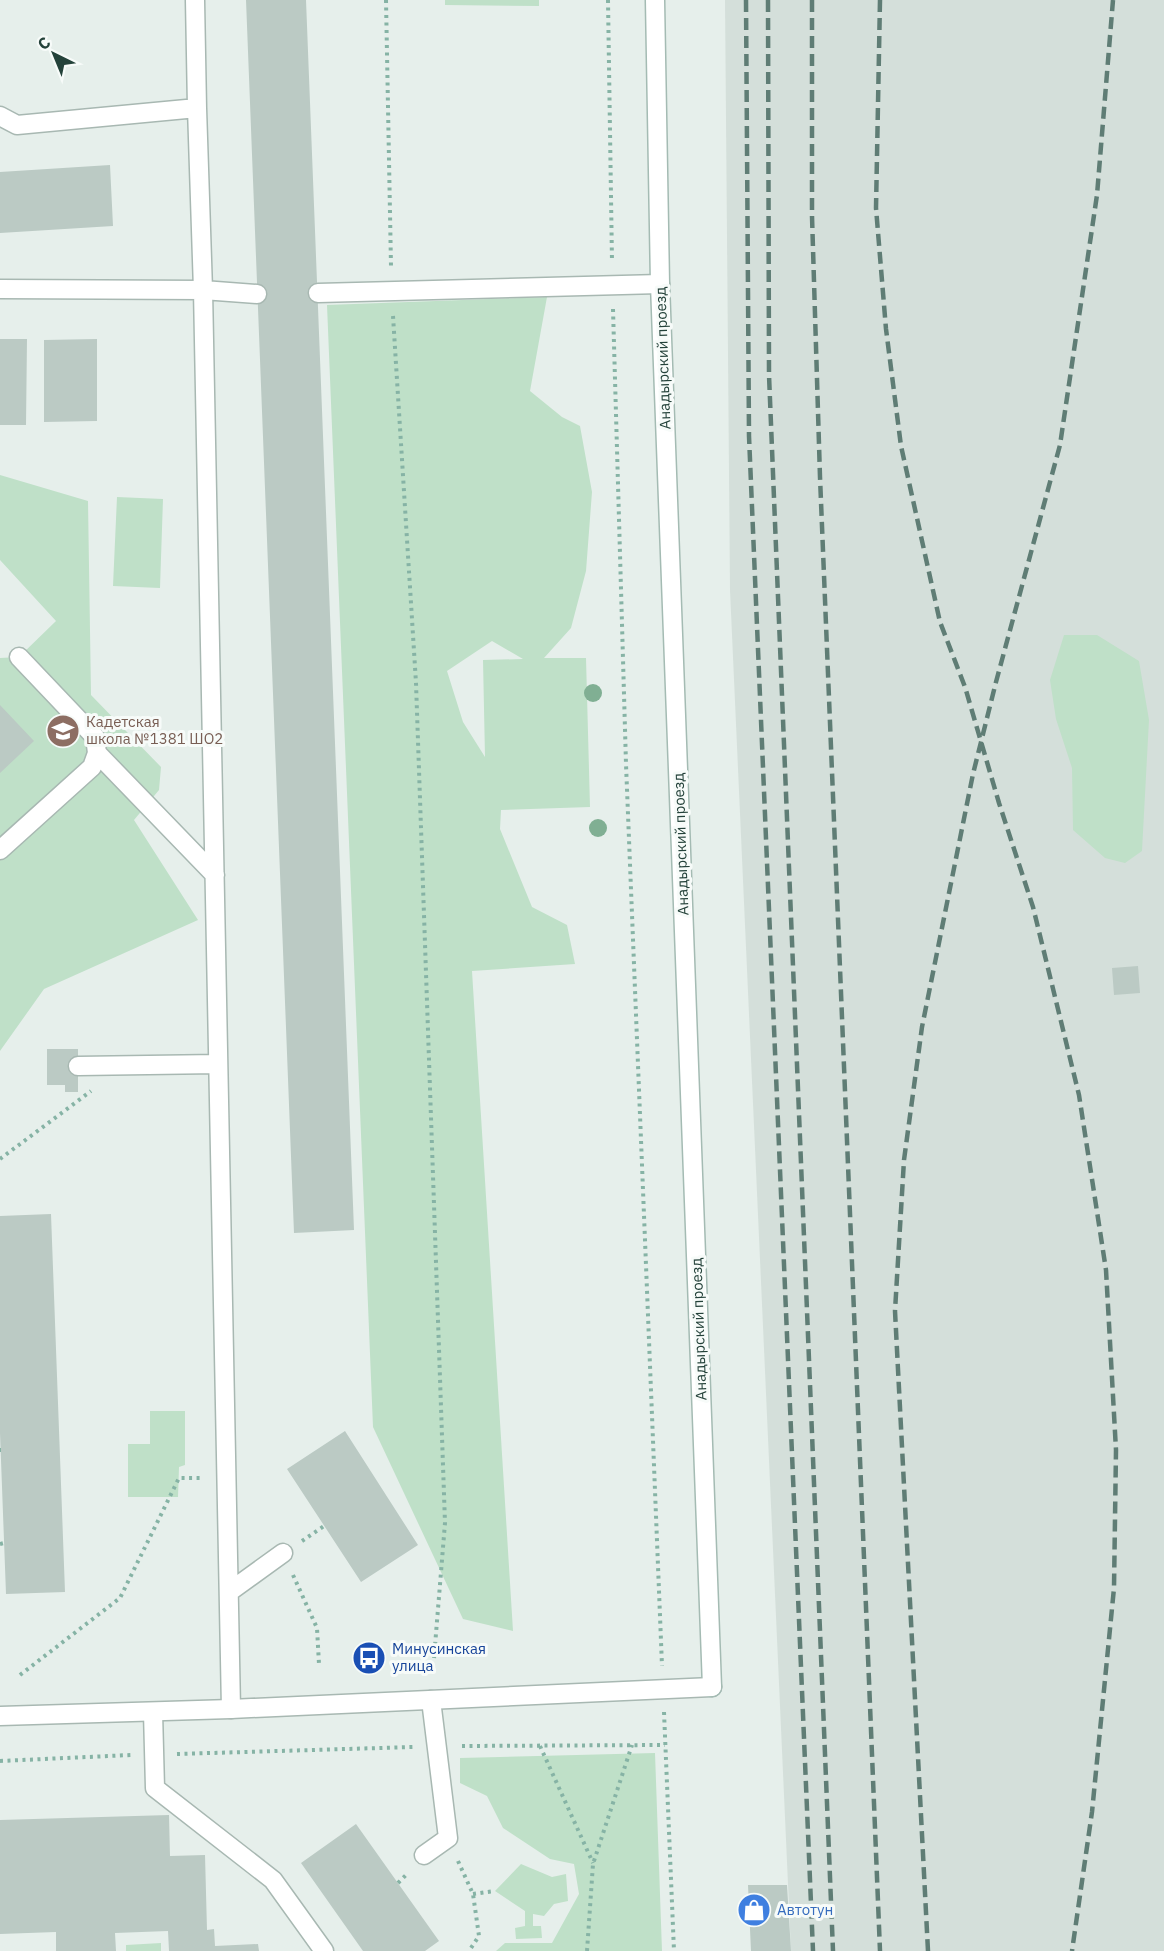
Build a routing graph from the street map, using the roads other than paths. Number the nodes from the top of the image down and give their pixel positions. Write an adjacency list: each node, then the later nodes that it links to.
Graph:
1 (195, 0): 3 (street)
2 (655, 0): 5 (street, Анадырский проезд)
3 (197, 108): 4 (street); 7 (street)
4 (0, 116)
5 (660, 284): 8 (street); 18 (street, Анадырский проезд)
6 (0, 289): 7 (street)
7 (203, 290): 9 (street); 13 (street)
8 (318, 293)
9 (258, 294)
10 (19, 657): 11 (street)
11 (97, 753): 12 (street); 13 (street)
12 (0, 850)
13 (215, 875): 14 (street)
14 (218, 1064): 15 (street); 17 (street)
15 (78, 1066)
16 (284, 1553): 17 (street)
17 (229, 1593): 19 (street)
18 (431, 1700): 19 (street); 22 (street)
19 (231, 1709): 20 (street)
20 (153, 1712): 21 (street); 23 (street)
21 (0, 1716)
22 (424, 1855)
23 (324, 1951)

